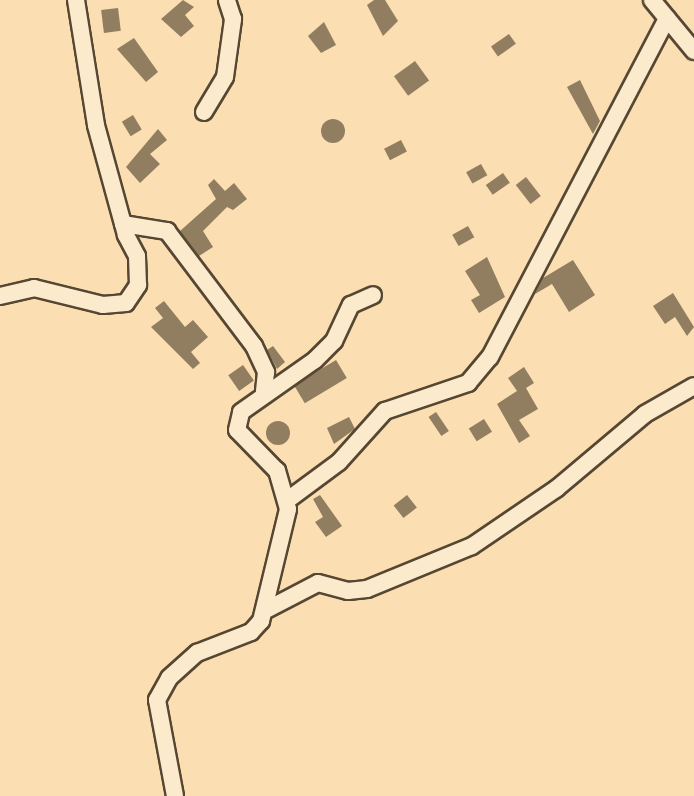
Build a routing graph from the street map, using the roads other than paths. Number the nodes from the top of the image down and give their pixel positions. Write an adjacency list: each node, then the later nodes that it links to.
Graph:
1 (76, 0): 7 (street)
2 (227, 0): 6 (street)
3 (652, 0): 4 (street)
4 (667, 18): 5 (street); 12 (street)
5 (694, 51)
6 (204, 112)
7 (123, 224): 9 (street); 11 (street)
8 (373, 295): 11 (street)
9 (0, 296)
10 (694, 386): 13 (street)
11 (264, 392): 12 (street)
12 (289, 499): 13 (street)
13 (268, 609): 14 (street)
14 (175, 796)

